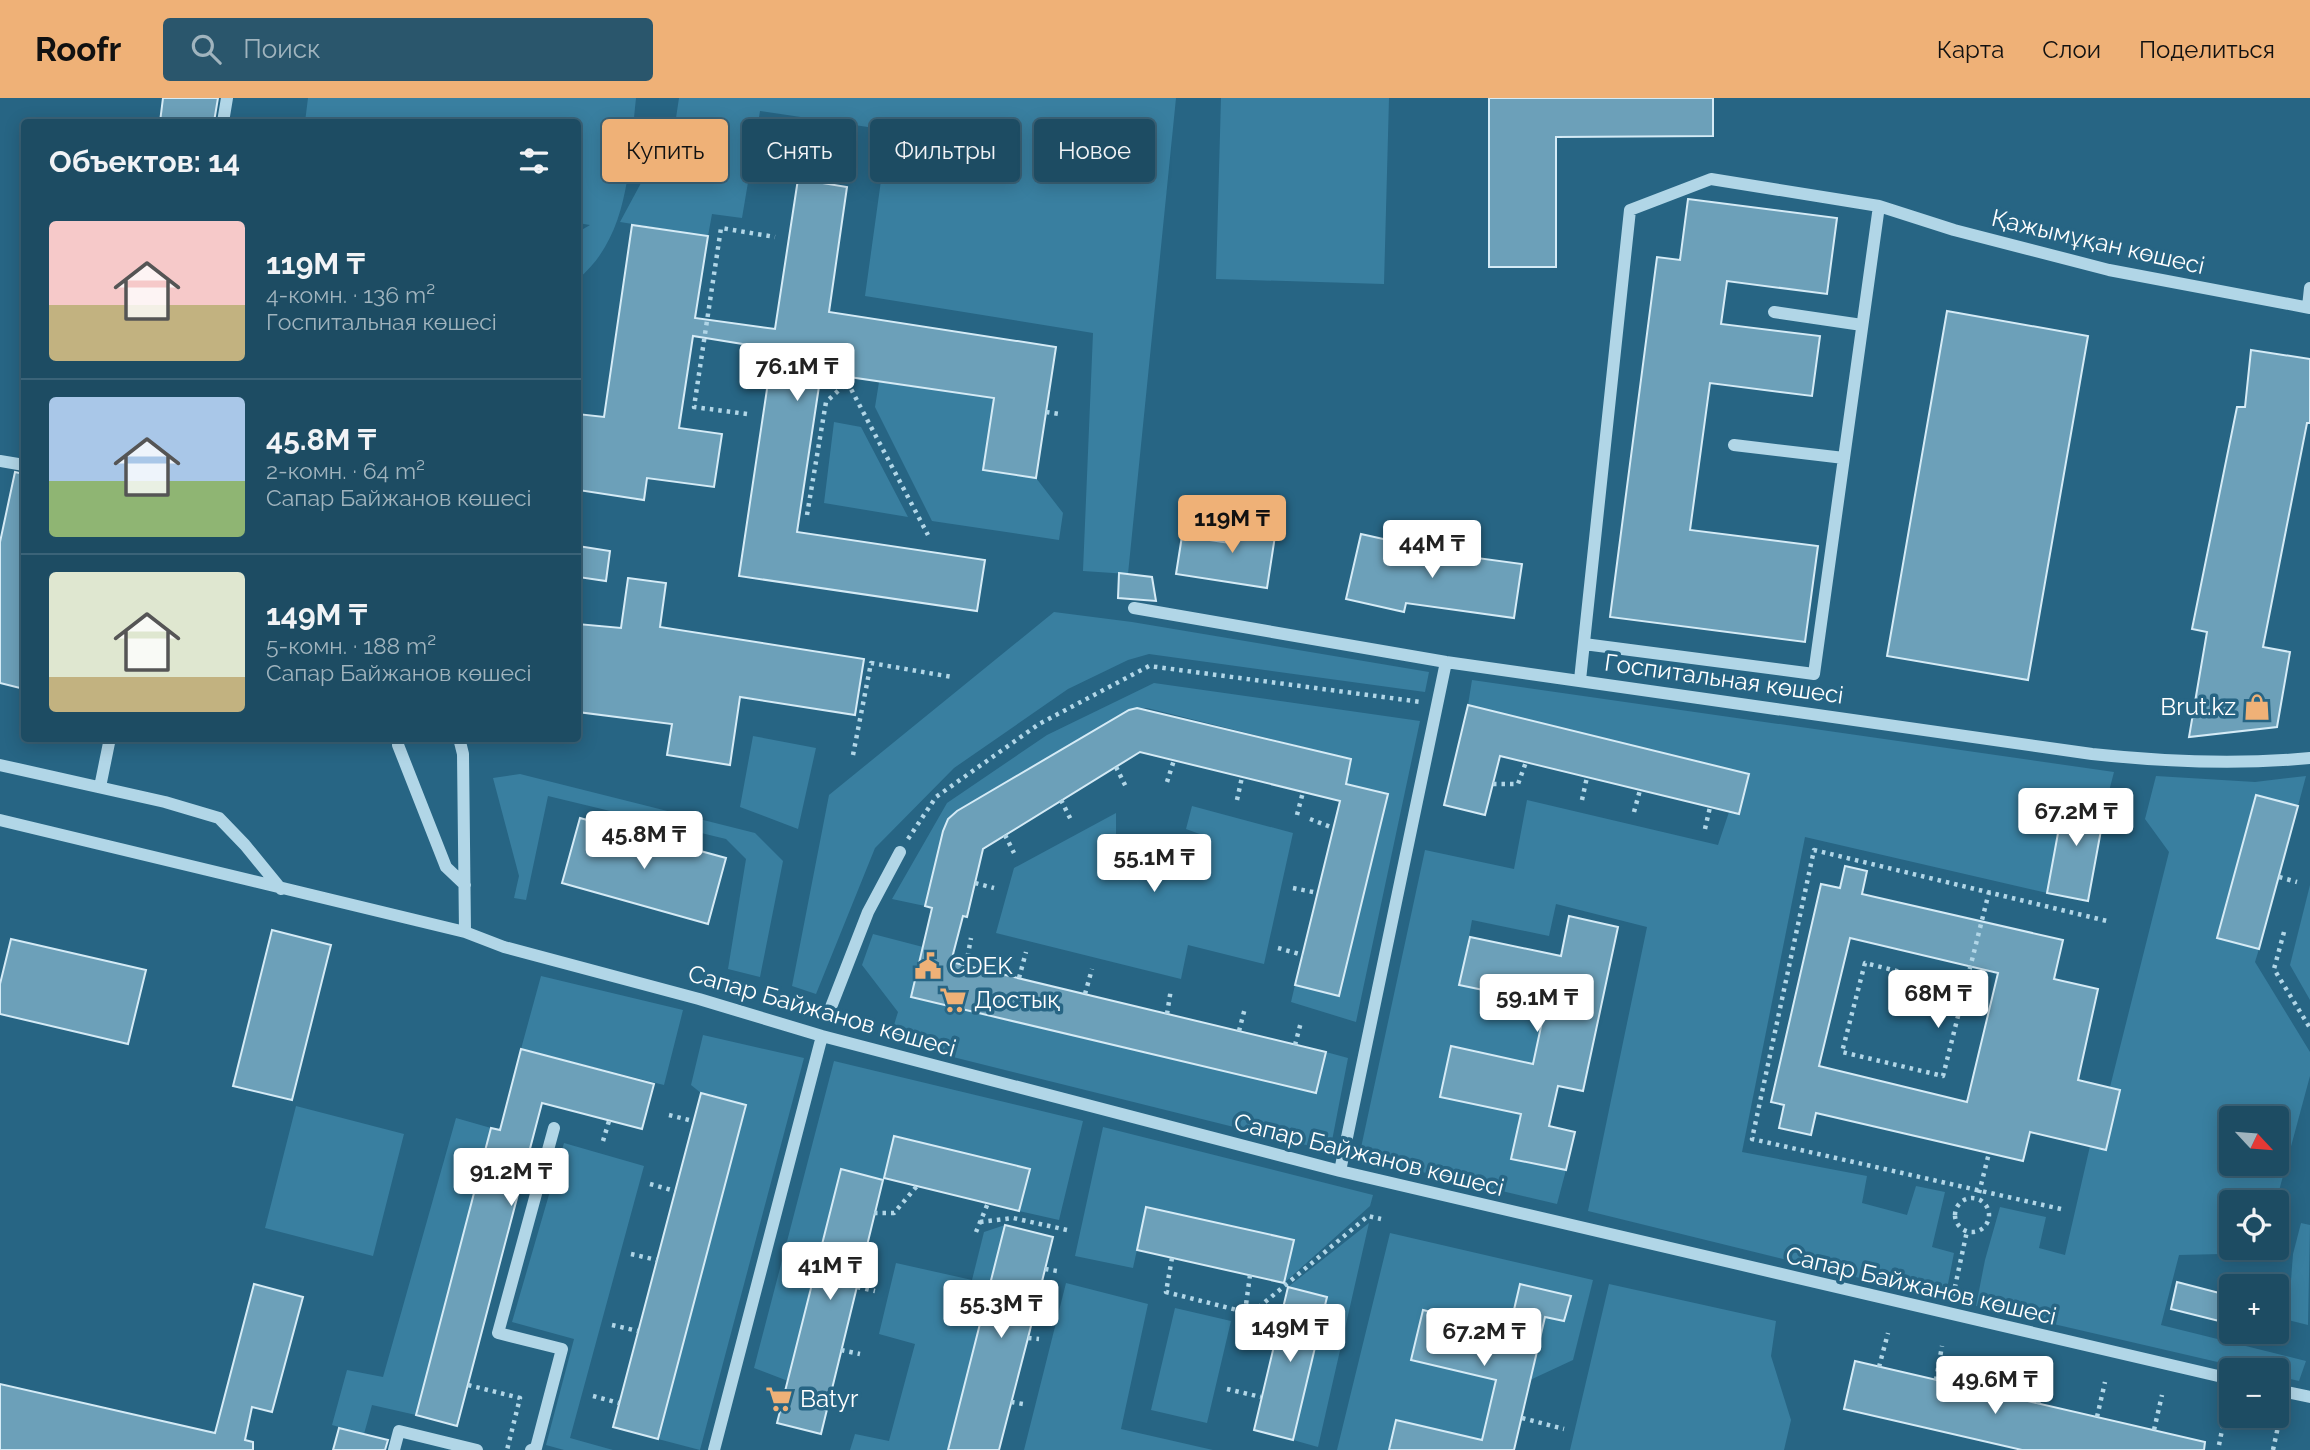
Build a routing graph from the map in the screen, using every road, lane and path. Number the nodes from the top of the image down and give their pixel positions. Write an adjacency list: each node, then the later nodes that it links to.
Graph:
1 (227, 98): 2 (street)
2 (224, 119)
3 (1879, 205): 6 (street, Қажымұқан көшесі); 8 (street); 19 (street, Қажымұқан көшесі)
4 (775, 237): 10 (path)
5 (2310, 288): 6 (street)
6 (2309, 308)
7 (1774, 312): 8 (street)
8 (1862, 325): 13 (street)
9 (1046, 412): 11 (path)
10 (747, 414)
11 (1059, 414)
12 (1734, 446): 13 (street)
13 (1844, 458): 19 (street)
14 (0, 461): 15 (street)
15 (21, 464)
16 (807, 515): 17 (path)
17 (928, 535)
18 (1134, 608): 20 (street, Госпитальная көшесі)
19 (1584, 644): 22 (street)
20 (1446, 662): 22 (street, Госпитальная көшесі); 23 (street)
21 (952, 677): 27 (path)
22 (1580, 680): 28 (street, Госпитальная көшесі)
23 (1437, 704): 53 (path); 91 (street)
24 (109, 742): 37 (street)
25 (460, 742): 58 (street)
26 (398, 746): 58 (street)
27 (853, 755)
28 (2310, 758)
29 (1174, 760): 35 (path)
30 (1526, 762): 36 (path)
31 (0, 765): 37 (street)
32 (1116, 767): 38 (path)
33 (1242, 777): 42 (path)
34 (1587, 777): 43 (path)
35 (1167, 782)
36 (1493, 784)
37 (100, 787): 61 (street)
38 (1127, 789)
39 (1640, 790): 45 (path)
40 (1303, 792): 46 (path)
41 (1061, 800): 49 (path)
42 (1237, 800)
43 (1582, 800)
44 (1710, 807): 51 (path)
45 (1634, 812)
46 (1297, 816)
47 (1310, 819): 50 (path)
48 (0, 820): 61 (street, Сапар Байжанов көшесі)
49 (1071, 820)
50 (1333, 828)
51 (1705, 829)
52 (1005, 835): 54 (path)
53 (900, 852): 77 (street)
54 (1014, 853)
55 (2279, 877): 56 (path)
56 (2297, 882)
57 (975, 883): 59 (path)
58 (465, 885): 65 (street)
59 (994, 888)
60 (1293, 888): 63 (path)
61 (281, 889): 65 (street, Сапар Байжанов көшесі)
62 (1989, 892): 64 (path); 74 (path); 95 (path)
63 (1318, 893)
64 (2107, 921)
65 (465, 932): 83 (street, Сапар Байжанов көшесі)
66 (2284, 932): 81 (path)
67 (971, 938): 71 (path)
68 (1278, 948): 70 (path)
69 (1026, 952): 73 (path)
70 (1303, 955)
71 (966, 965)
72 (1092, 969): 76 (path)
73 (1019, 978)
74 (1964, 988): 74 (path)
75 (1171, 989): 79 (path)
76 (1085, 994)
77 (831, 1007)
78 (1245, 1008): 82 (path)
79 (1167, 1014)
80 (1301, 1022): 84 (path)
81 (2310, 1028)
82 (1239, 1031)
83 (822, 1036): 91 (street, Сапар Байжанов көшесі); 154 (street)
84 (1295, 1045)
85 (669, 1115): 87 (path)
86 (608, 1121): 89 (path)
87 (693, 1121)
88 (554, 1128): 153 (street)
89 (603, 1141)
90 (1989, 1153): 95 (path)
91 (1340, 1171): 115 (street, Сапар Байжанов көшесі)
92 (650, 1184): 94 (path)
93 (917, 1186): 99 (path)
94 (675, 1191)
95 (1979, 1191): 96 (path); 98 (path)
96 (1977, 1199): 103 (path); 103 (path)
97 (988, 1203): 101 (path)
98 (2061, 1209)
99 (874, 1213)
100 (1381, 1219): 114 (path)
101 (980, 1222): 102 (path); 104 (path)
102 (1067, 1230)
103 (1967, 1231): 115 (path)
104 (976, 1232)
105 (631, 1254): 107 (path)
106 (1172, 1258): 113 (path)
107 (657, 1260)
108 (1045, 1269): 109 (path)
109 (1056, 1271)
110 (1250, 1275): 113 (path)
111 (857, 1287): 112 (path)
112 (876, 1291)
113 (1245, 1312): 114 (path)
114 (1252, 1313): 116 (path)
115 (1949, 1314): 128 (street, Сапар Байжанов көшесі)
116 (1280, 1320)
117 (612, 1325): 118 (path)
118 (638, 1331)
119 (1888, 1333): 126 (path)
120 (1028, 1338): 121 (path)
121 (1039, 1339)
122 (1942, 1346): 129 (path)
123 (841, 1350): 124 (path)
124 (860, 1354)
125 (1996, 1357): 133 (path)
126 (1879, 1367)
127 (2046, 1369): 141 (path)
128 (2219, 1376)
129 (1936, 1380)
130 (2105, 1382): 143 (path)
131 (468, 1385): 152 (path)
132 (1227, 1389): 137 (path)
133 (1990, 1392)
134 (2289, 1393): 138 (street)
135 (2162, 1395): 148 (path)
136 (593, 1396): 140 (path)
137 (1261, 1397)
138 (2310, 1397)
139 (1012, 1402): 142 (path)
140 (619, 1403)
141 (2038, 1404)
142 (1023, 1405)
143 (2097, 1417)
144 (1522, 1418): 147 (path)
145 (2223, 1428): 149 (path)
146 (2278, 1428): 155 (path)
147 (1564, 1429)
148 (2154, 1430)
149 (2219, 1445)
150 (394, 1450): 151 (street)
151 (477, 1450)
152 (507, 1450)
153 (531, 1450)
154 (714, 1450)
155 (2273, 1450)

